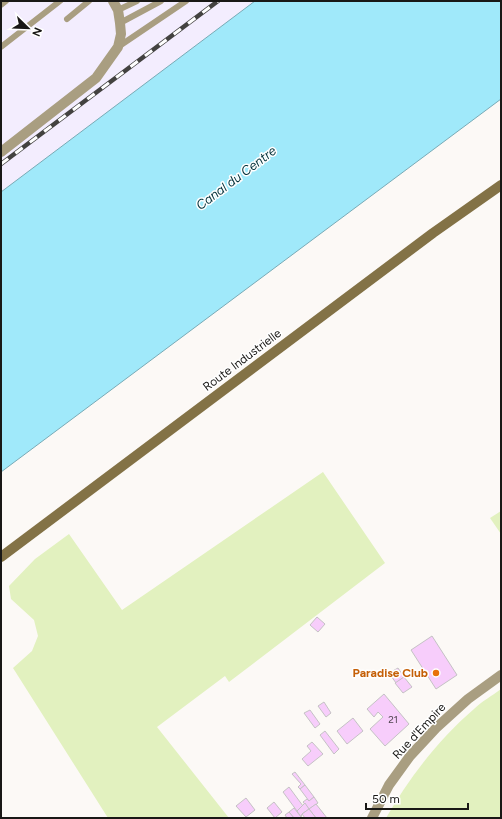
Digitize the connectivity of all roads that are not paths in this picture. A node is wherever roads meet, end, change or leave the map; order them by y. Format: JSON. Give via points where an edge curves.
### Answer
{"nodes":[{"id":1,"x":6,"y":1,"type":"edge"},
{"id":2,"x":60,"y":1,"type":"edge"},
{"id":3,"x":89,"y":1,"type":"edge"},
{"id":4,"x":137,"y":1,"type":"edge"},
{"id":5,"x":161,"y":1,"type":"edge"},
{"id":6,"x":186,"y":1,"type":"edge"},
{"id":7,"x":1,"y":5,"type":"edge"},
{"id":8,"x":115,"y":5,"type":"edge"},
{"id":9,"x":67,"y":19,"type":"dead end"},
{"id":10,"x":120,"y":23,"type":"junction"},
{"id":11,"x":1,"y":47,"type":"edge"},
{"id":12,"x":118,"y":47,"type":"junction"},
{"id":13,"x":1,"y":152,"type":"edge"},
{"id":14,"x":501,"y":186,"type":"edge"},
{"id":15,"x":1,"y":557,"type":"edge"},
{"id":16,"x":501,"y":675,"type":"edge"},
{"id":17,"x":372,"y":818,"type":"edge"}],
"edges":[{"from":1,"to":7,"type":"lane"},
{"from":2,"to":11,"type":"lane"},
{"from":3,"to":9,"type":"lane"},
{"from":4,"to":8,"type":"lane"},
{"from":5,"to":10,"type":"lane"},
{"from":6,"to":12,"type":"lane"},
{"from":8,"to":10,"type":"street"},
{"from":10,"to":12,"type":"street"},
{"from":12,"to":13,"type":"street","via":[[96,78]]},
{"from":14,"to":15,"type":"main road","name":"Route Industrielle","via":[[434,233]]},
{"from":16,"to":17,"type":"street","name":"Rue d'Empire","via":[[468,698],[410,756],[389,785]]}]}
